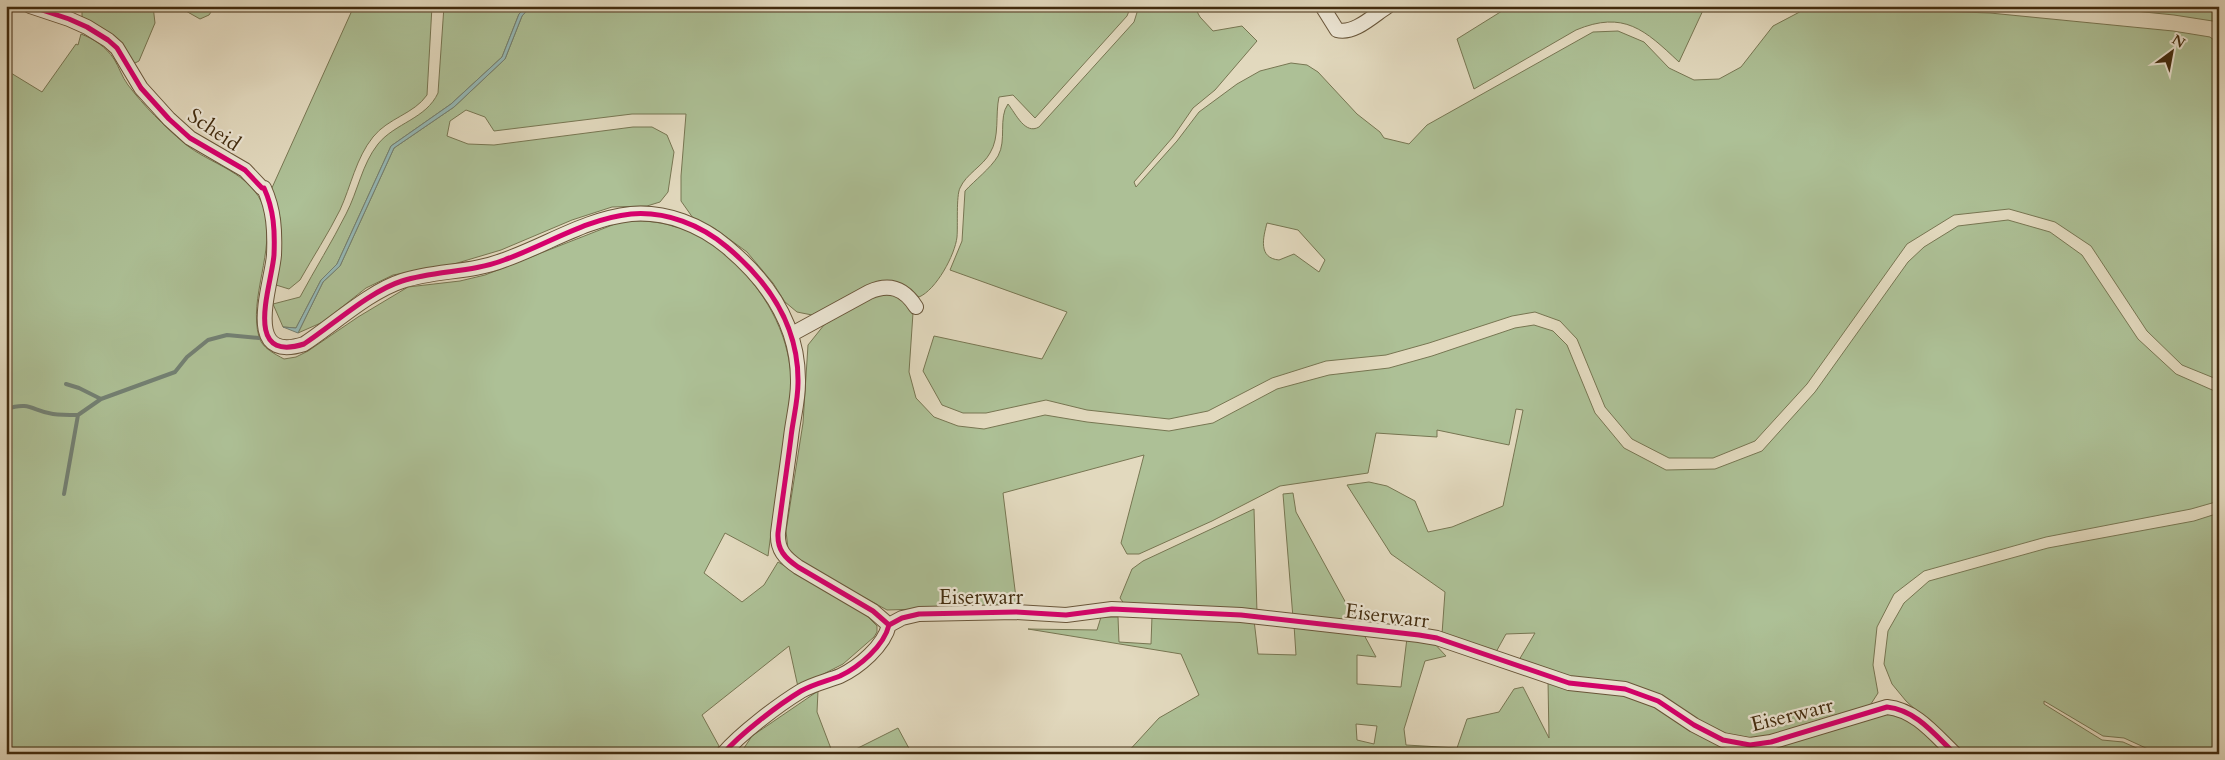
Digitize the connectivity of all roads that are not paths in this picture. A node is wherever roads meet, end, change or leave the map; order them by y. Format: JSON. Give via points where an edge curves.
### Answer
{"nodes":[{"id":1,"x":30,"y":6,"type":"edge"},
{"id":2,"x":1322,"y":6,"type":"edge"},
{"id":3,"x":1388,"y":6,"type":"edge"},
{"id":4,"x":916,"y":307,"type":"dead end"},
{"id":5,"x":792,"y":334,"type":"junction"},
{"id":6,"x":889,"y":625,"type":"junction"},
{"id":7,"x":723,"y":754,"type":"edge"},
{"id":8,"x":1955,"y":754,"type":"edge"}],
"edges":[{"from":1,"to":5,"type":"street","name":"Scheid","via":[[88,26],[108,40],[141,88],[169,119],[190,138],[244,170],[264,188],[274,225],[274,258],[264,322],[270,338],[284,347],[304,344],[385,288],[401,281],[487,266],[600,220],[644,214],[672,218],[706,232],[720,242],[758,277],[778,305]]},
{"from":2,"to":3,"type":"street","via":[[1337,30],[1342,32]]},
{"from":4,"to":5,"type":"street","via":[[898,289],[882,287]]},
{"from":5,"to":6,"type":"street","via":[[798,386],[778,546],[787,559],[873,611]]},
{"from":6,"to":7,"type":"street","via":[[882,642],[851,668],[801,691],[737,739]]},
{"from":6,"to":8,"type":"street","name":"Eiserwarr","via":[[919,614],[1016,612],[1066,615],[1112,609],[1240,615],[1419,635],[1437,638],[1569,683],[1625,689],[1658,700],[1723,740],[1750,745],[1771,742],[1887,707],[1901,708],[1913,715]]}]}
